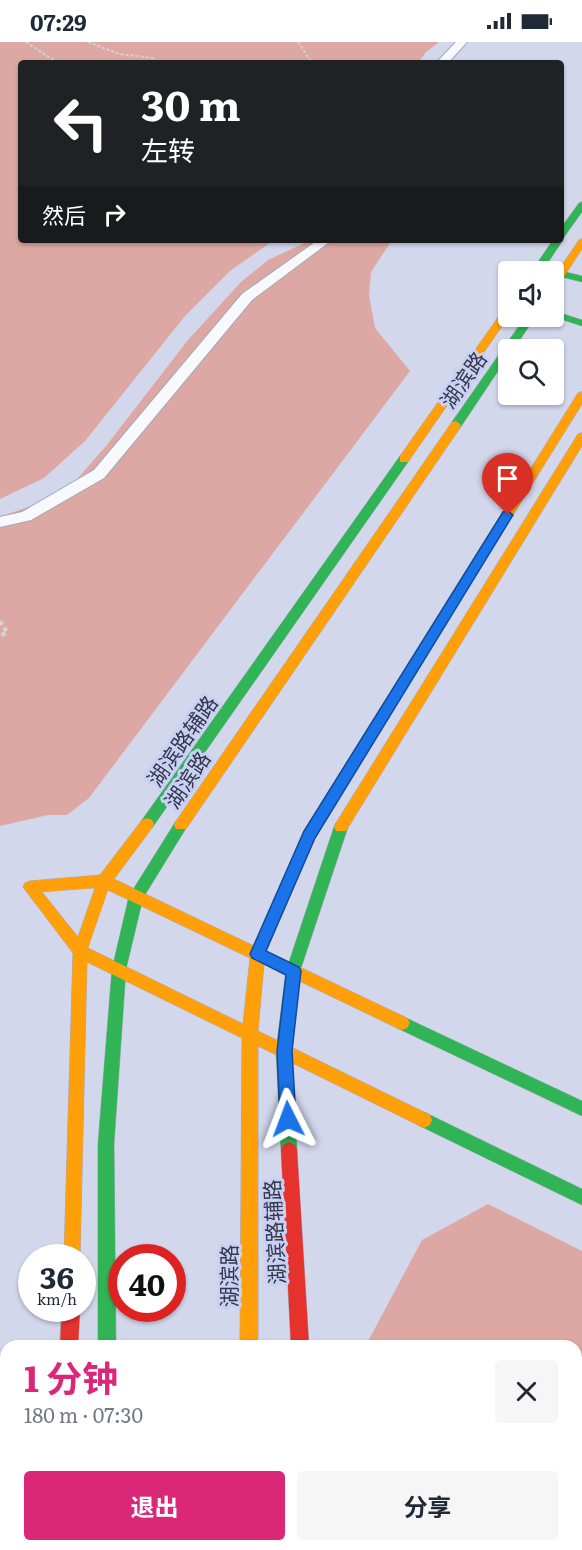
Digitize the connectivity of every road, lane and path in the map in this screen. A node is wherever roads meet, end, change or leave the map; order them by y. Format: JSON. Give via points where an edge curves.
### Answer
{"nodes":[{"id":1,"x":26,"y":42,"type":"edge"},
{"id":2,"x":88,"y":42,"type":"edge"},
{"id":3,"x":298,"y":42,"type":"edge"},
{"id":4,"x":462,"y":42,"type":"edge"},
{"id":5,"x":53,"y":60,"type":"edge"},
{"id":6,"x":155,"y":60,"type":"edge"},
{"id":7,"x":311,"y":60,"type":"edge"},
{"id":8,"x":445,"y":60,"type":"edge"},
{"id":9,"x":582,"y":205,"type":"edge"},
{"id":10,"x":564,"y":231,"type":"edge"},
{"id":11,"x":582,"y":242,"type":"edge"},
{"id":12,"x":322,"y":243,"type":"edge"},
{"id":13,"x":556,"y":243,"type":"edge"},
{"id":14,"x":549,"y":252,"type":"junction"},
{"id":15,"x":576,"y":260,"type":"edge"},
{"id":16,"x":543,"y":261,"type":"edge"},
{"id":17,"x":564,"y":271,"type":"edge"},
{"id":18,"x":564,"y":278,"type":"edge"},
{"id":19,"x":582,"y":279,"type":"edge"},
{"id":20,"x":564,"y":317,"type":"edge"},
{"id":21,"x":582,"y":323,"type":"edge"},
{"id":22,"x":498,"y":325,"type":"edge"},
{"id":23,"x":523,"y":327,"type":"edge"},
{"id":24,"x":582,"y":394,"type":"edge"},
{"id":25,"x":582,"y":437,"type":"edge"},
{"id":26,"x":0,"y":522,"type":"edge"},
{"id":27,"x":0,"y":621,"type":"edge"},
{"id":28,"x":0,"y":636,"type":"edge"},
{"id":29,"x":104,"y":881,"type":"junction"},
{"id":30,"x":136,"y":896,"type":"junction"},
{"id":31,"x":80,"y":951,"type":"junction"},
{"id":32,"x":258,"y":954,"type":"junction"},
{"id":33,"x":119,"y":969,"type":"junction"},
{"id":34,"x":293,"y":971,"type":"junction"},
{"id":35,"x":250,"y":1034,"type":"junction"},
{"id":36,"x":285,"y":1051,"type":"junction"},
{"id":37,"x":582,"y":1109,"type":"edge"},
{"id":38,"x":582,"y":1197,"type":"edge"},
{"id":39,"x":72,"y":1244,"type":"edge"},
{"id":40,"x":70,"y":1322,"type":"edge"},
{"id":41,"x":69,"y":1340,"type":"edge"},
{"id":42,"x":107,"y":1340,"type":"edge"},
{"id":43,"x":249,"y":1340,"type":"edge"},
{"id":44,"x":300,"y":1340,"type":"edge"}],
"edges":[{"from":1,"to":5,"type":"path"},
{"from":2,"to":6,"type":"path","via":[[125,57]]},
{"from":3,"to":7,"type":"path"},
{"from":4,"to":8,"type":"lane"},
{"from":9,"to":10,"type":"street"},
{"from":11,"to":15,"type":"street"},
{"from":12,"to":26,"type":"lane","via":[[247,297],[99,474],[26,516]]},
{"from":13,"to":14,"type":"street"},
{"from":14,"to":15,"type":"street"},
{"from":14,"to":16,"type":"street"},
{"from":15,"to":17,"type":"street"},
{"from":18,"to":19,"type":"street"},
{"from":20,"to":21,"type":"street"},
{"from":22,"to":29,"type":"street","name":"湖滨路辅路"},
{"from":23,"to":30,"type":"street","name":"湖滨路","via":[[198,798]]},
{"from":24,"to":32,"type":"street","name":"湖滨路","via":[[309,835]]},
{"from":25,"to":34,"type":"street","name":"湖滨路辅路","via":[[341,826]]},
{"from":27,"to":28,"type":"path","via":[[6,632]]},
{"from":29,"to":30,"type":"street"},
{"from":29,"to":31,"type":"street","name":"湖滨路辅路"},
{"from":29,"to":31,"type":"street","via":[[30,887]]},
{"from":30,"to":32,"type":"street"},
{"from":30,"to":33,"type":"street","name":"湖滨路"},
{"from":31,"to":33,"type":"street"},
{"from":31,"to":39,"type":"street","name":"湖滨路辅路"},
{"from":32,"to":34,"type":"street"},
{"from":32,"to":35,"type":"street","name":"湖滨路"},
{"from":33,"to":35,"type":"street"},
{"from":33,"to":42,"type":"street","name":"湖滨路","via":[[106,1144]]},
{"from":34,"to":36,"type":"street","name":"湖滨路辅路"},
{"from":34,"to":37,"type":"street"},
{"from":35,"to":36,"type":"street"},
{"from":35,"to":43,"type":"street","name":"湖滨路"},
{"from":36,"to":38,"type":"street"},
{"from":36,"to":44,"type":"street","name":"湖滨路辅路"},
{"from":40,"to":41,"type":"street"}]}
